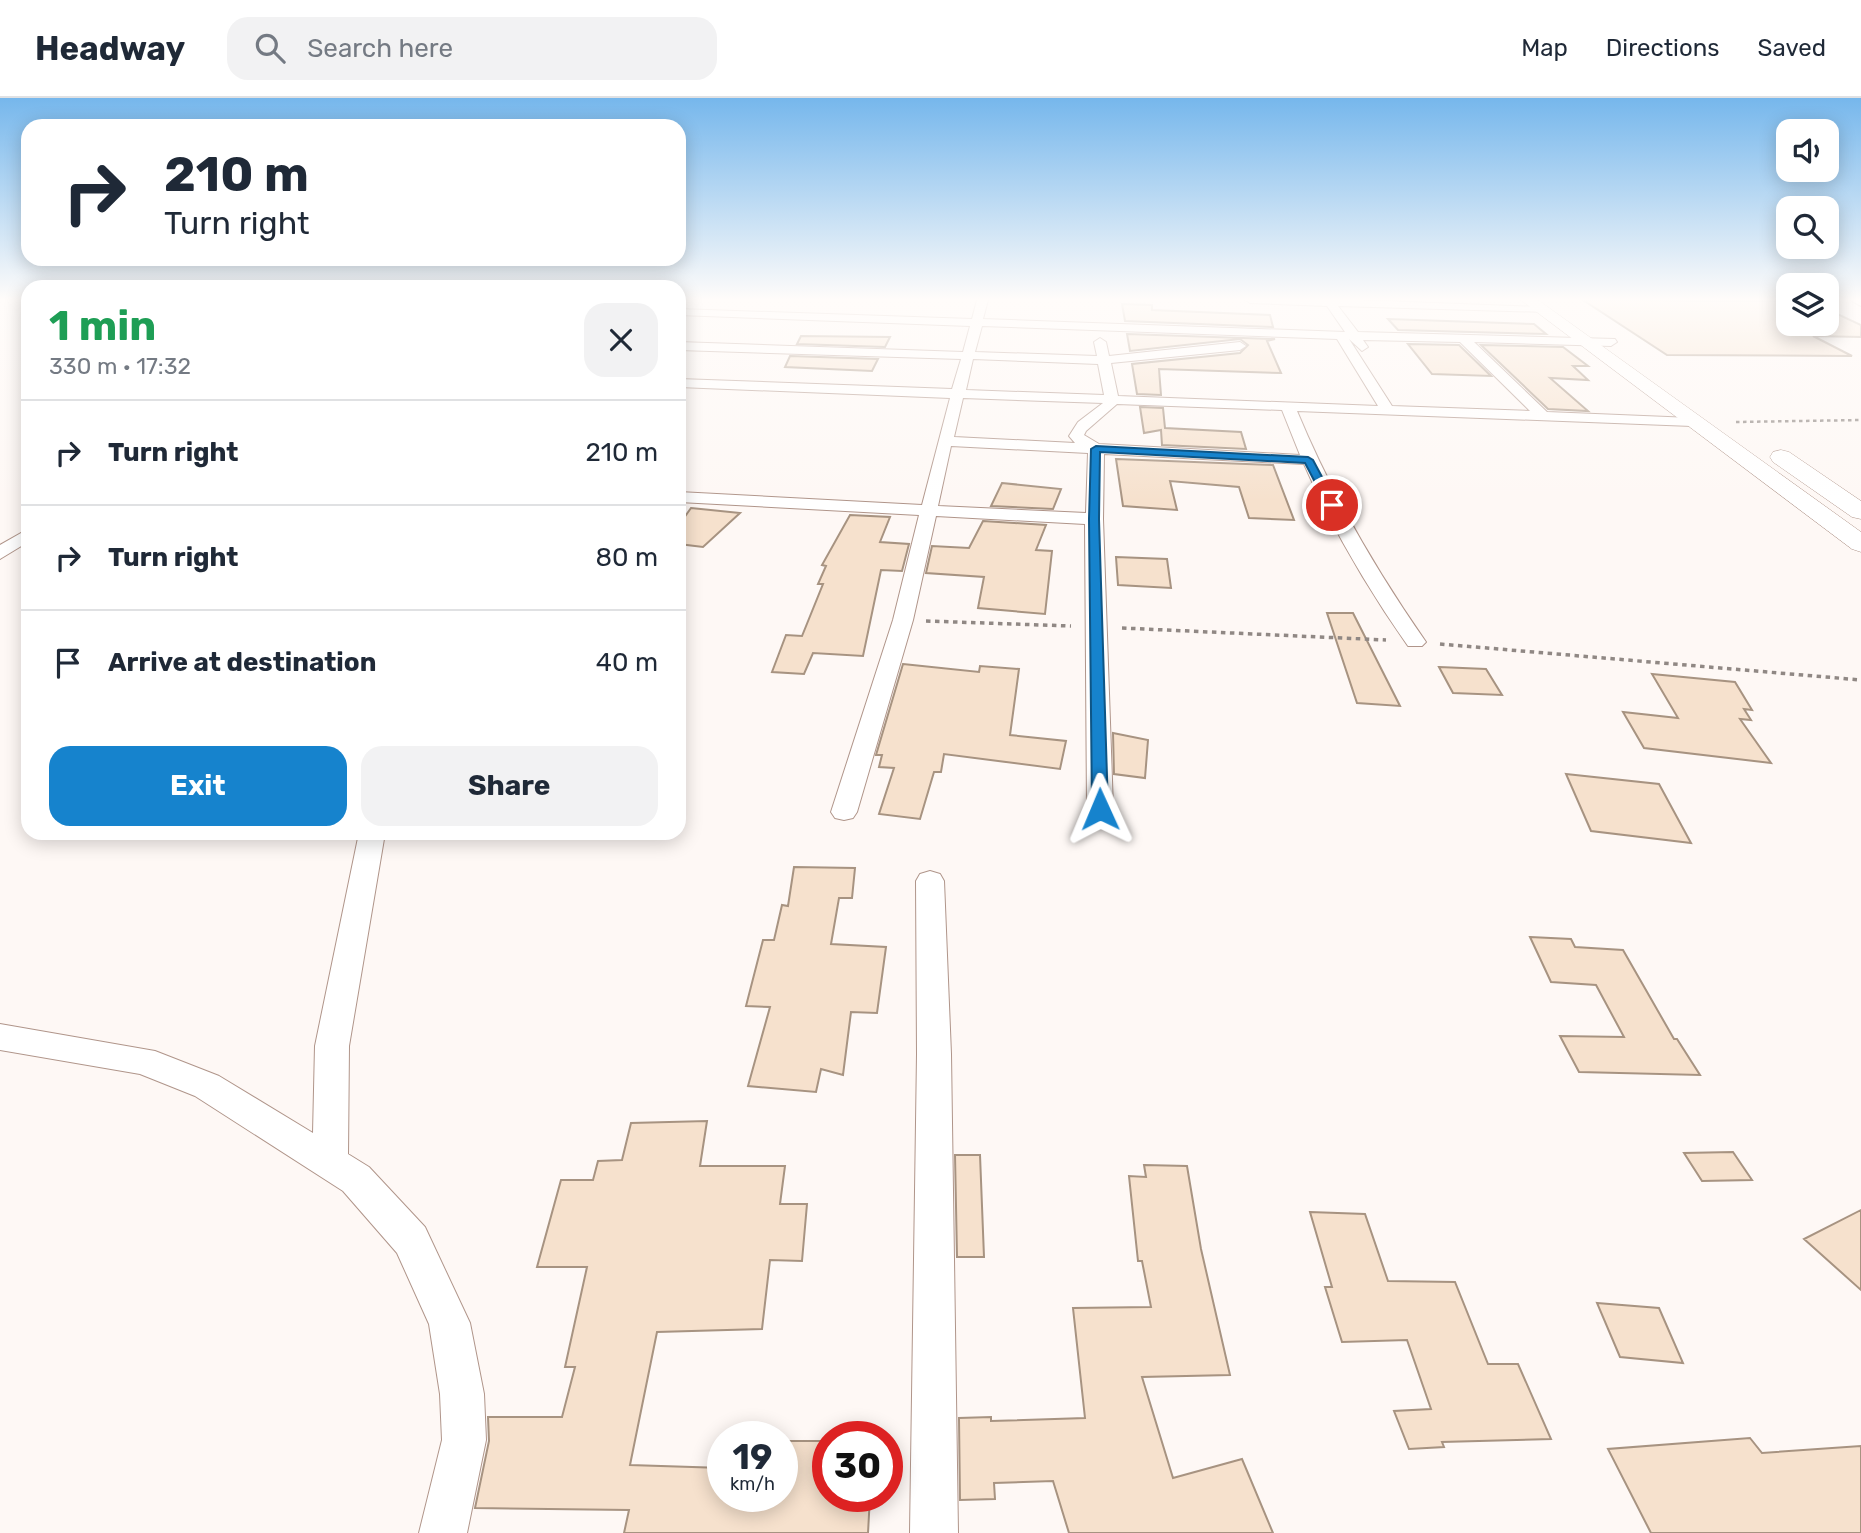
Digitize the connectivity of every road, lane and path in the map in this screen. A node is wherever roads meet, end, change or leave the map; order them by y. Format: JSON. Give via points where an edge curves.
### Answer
{"nodes":[{"id":1,"x":965,"y":367,"type":"edge"},
{"id":2,"x":1106,"y":367,"type":"edge"},
{"id":3,"x":1360,"y":367,"type":"edge"},
{"id":4,"x":1493,"y":367,"type":"edge"},
{"id":5,"x":1620,"y":367,"type":"edge"},
{"id":6,"x":1648,"y":367,"type":"edge"},
{"id":7,"x":686,"y":383,"type":"edge"},
{"id":8,"x":958,"y":394,"type":"junction"},
{"id":9,"x":1112,"y":400,"type":"junction"},
{"id":10,"x":1288,"y":407,"type":"junction"},
{"id":11,"x":1388,"y":411,"type":"junction"},
{"id":12,"x":1545,"y":418,"type":"junction"},
{"id":13,"x":1861,"y":420,"type":"edge"},
{"id":14,"x":1692,"y":422,"type":"junction"},
{"id":15,"x":1729,"y":422,"type":"joint"},
{"id":16,"x":945,"y":441,"type":"junction"},
{"id":17,"x":1762,"y":444,"type":"dead end"},
{"id":18,"x":1096,"y":449,"type":"junction"},
{"id":19,"x":1308,"y":460,"type":"junction"},
{"id":20,"x":686,"y":497,"type":"edge"},
{"id":21,"x":929,"y":510,"type":"junction"},
{"id":22,"x":1861,"y":512,"type":"edge"},
{"id":23,"x":1094,"y":519,"type":"junction"},
{"id":24,"x":21,"y":539,"type":"edge"},
{"id":25,"x":1861,"y":544,"type":"edge"},
{"id":26,"x":0,"y":553,"type":"edge"},
{"id":27,"x":903,"y":620,"type":"junction"},
{"id":28,"x":1098,"y":627,"type":"junction"},
{"id":29,"x":1415,"y":642,"type":"junction"},
{"id":30,"x":1861,"y":680,"type":"edge"},
{"id":31,"x":1100,"y":809,"type":"dead end"},
{"id":32,"x":844,"y":811,"type":"dead end"},
{"id":33,"x":371,"y":840,"type":"edge"},
{"id":34,"x":930,"y":881,"type":"dead end"},
{"id":35,"x":0,"y":1037,"type":"edge"},
{"id":36,"x":330,"y":1163,"type":"junction"},
{"id":37,"x":443,"y":1533,"type":"edge"},
{"id":38,"x":934,"y":1533,"type":"edge"}],
"edges":[{"from":1,"to":8,"type":"street"},
{"from":2,"to":9,"type":"street"},
{"from":3,"to":11,"type":"street"},
{"from":4,"to":12,"type":"street"},
{"from":5,"to":14,"type":"main road"},
{"from":6,"to":15,"type":"main road"},
{"from":7,"to":8,"type":"street"},
{"from":8,"to":9,"type":"street"},
{"from":8,"to":16,"type":"street"},
{"from":9,"to":10,"type":"street"},
{"from":9,"to":18,"type":"street","via":[[1110,406],[1082,423],[1076,436]]},
{"from":10,"to":11,"type":"street"},
{"from":10,"to":19,"type":"street"},
{"from":11,"to":12,"type":"street"},
{"from":12,"to":14,"type":"street"},
{"from":13,"to":15,"type":"path"},
{"from":14,"to":25,"type":"main road"},
{"from":16,"to":18,"type":"street"},
{"from":16,"to":21,"type":"street"},
{"from":17,"to":22,"type":"main road"},
{"from":18,"to":19,"type":"street"},
{"from":18,"to":23,"type":"street"},
{"from":19,"to":29,"type":"street","via":[[1367,573]]},
{"from":20,"to":21,"type":"street"},
{"from":21,"to":23,"type":"street"},
{"from":21,"to":27,"type":"street"},
{"from":23,"to":28,"type":"street"},
{"from":24,"to":26,"type":"street"},
{"from":27,"to":28,"type":"path"},
{"from":27,"to":32,"type":"street"},
{"from":28,"to":29,"type":"path"},
{"from":28,"to":31,"type":"street"},
{"from":29,"to":30,"type":"path"},
{"from":33,"to":36,"type":"street","via":[[332,1046]]},
{"from":34,"to":38,"type":"street"},
{"from":35,"to":36,"type":"street","via":[[143,1061],[207,1086]]},
{"from":36,"to":37,"type":"street","via":[[356,1179],[411,1240],[449,1323],[464,1440]]}]}
